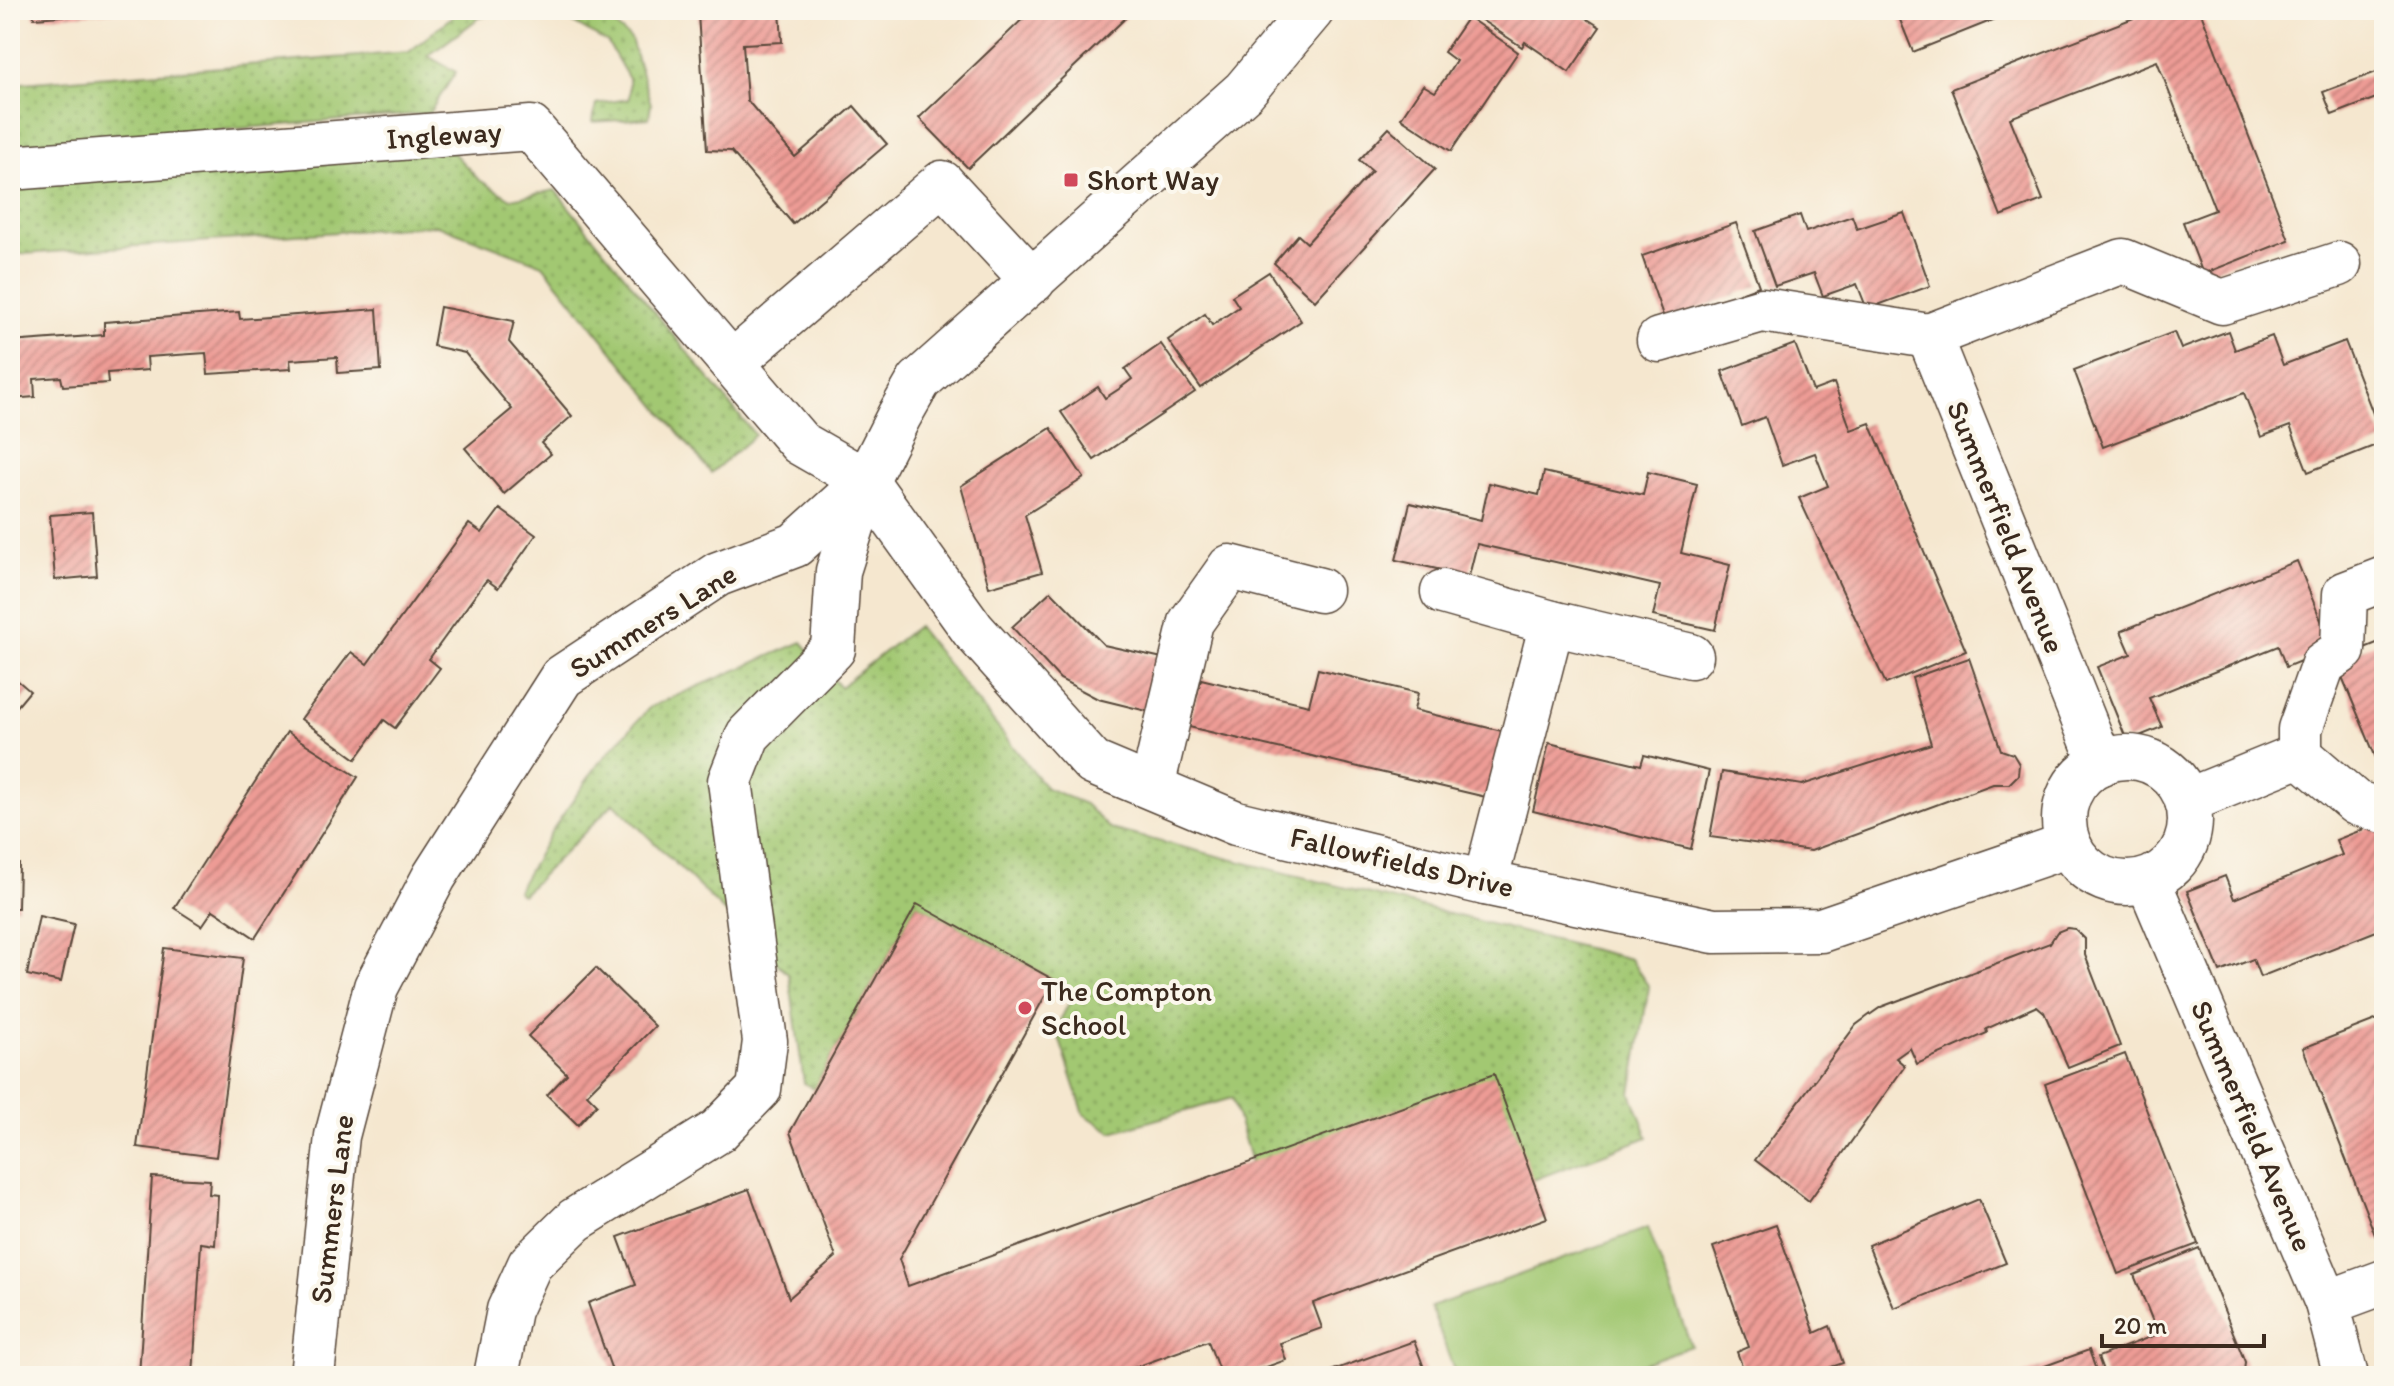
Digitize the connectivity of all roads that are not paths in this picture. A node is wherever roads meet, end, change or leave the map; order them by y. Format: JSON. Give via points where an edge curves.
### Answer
{"nodes":[{"id":1,"x":1312,"y":10,"type":"edge"},
{"id":2,"x":10,"y":168,"type":"edge"},
{"id":3,"x":2339,"y":264,"type":"dead end"},
{"id":4,"x":1033,"y":281,"type":"junction"},
{"id":5,"x":1929,"y":336,"type":"junction"},
{"id":6,"x":1659,"y":340,"type":"dead end"},
{"id":7,"x":732,"y":363,"type":"junction"},
{"id":8,"x":866,"y":481,"type":"junction"},
{"id":9,"x":2384,"y":579,"type":"edge"},
{"id":10,"x":1320,"y":590,"type":"dead end"},
{"id":11,"x":1443,"y":592,"type":"dead end"},
{"id":12,"x":1552,"y":623,"type":"junction"},
{"id":13,"x":1691,"y":656,"type":"dead end"},
{"id":14,"x":2300,"y":742,"type":"junction"},
{"id":15,"x":2101,"y":763,"type":"junction"},
{"id":16,"x":1152,"y":787,"type":"junction"},
{"id":17,"x":2187,"y":801,"type":"junction"},
{"id":18,"x":2384,"y":811,"type":"edge"},
{"id":19,"x":2069,"y":845,"type":"junction"},
{"id":20,"x":2148,"y":880,"type":"junction"},
{"id":21,"x":1485,"y":883,"type":"junction"},
{"id":22,"x":2384,"y":1282,"type":"edge"},
{"id":23,"x":2327,"y":1303,"type":"junction"},
{"id":24,"x":312,"y":1376,"type":"edge"},
{"id":25,"x":496,"y":1376,"type":"edge"},
{"id":26,"x":2346,"y":1376,"type":"edge"}],
"edges":[{"from":1,"to":4,"type":"street","name":"Summers Lane","via":[[1244,91]]},
{"from":2,"to":7,"type":"street","name":"Ingleway","via":[[531,128]]},
{"from":3,"to":5,"type":"street","via":[[2222,302],[2123,261]]},
{"from":4,"to":7,"type":"street","via":[[942,183]]},
{"from":4,"to":8,"type":"street","name":"Summers Lane","via":[[919,381]]},
{"from":5,"to":6,"type":"street","via":[[1762,310]]},
{"from":5,"to":15,"type":"street","name":"Summerfield Avenue"},
{"from":7,"to":8,"type":"street","name":"Ingleway","via":[[800,443]]},
{"from":8,"to":16,"type":"street","name":"Fallowfields Drive","via":[[973,630],[1093,763]]},
{"from":8,"to":24,"type":"street","name":"Summers Lane","via":[[795,545],[718,574],[562,677],[434,877],[376,987],[337,1136]]},
{"from":8,"to":25,"type":"street","via":[[838,571],[833,649],[748,735],[730,781],[765,1041],[759,1089],[718,1131],[575,1220],[530,1264],[509,1310]]},
{"from":9,"to":14,"type":"street","via":[[2345,594],[2343,650],[2323,664]]},
{"from":10,"to":16,"type":"street","via":[[1230,567],[1191,622]]},
{"from":11,"to":12,"type":"street"},
{"from":12,"to":13,"type":"street"},
{"from":12,"to":21,"type":"street"},
{"from":14,"to":17,"type":"street"},
{"from":14,"to":18,"type":"street","via":[[2356,803]]},
{"from":15,"to":17,"type":"street","via":[[2146,759],[2172,775]]},
{"from":15,"to":19,"type":"street","via":[[2087,771],[2068,797],[2064,822]]},
{"from":16,"to":21,"type":"street","name":"Fallowfields Drive","via":[[1236,823]]},
{"from":17,"to":20,"type":"street","via":[[2191,816],[2184,848],[2175,862]]},
{"from":19,"to":20,"type":"street","via":[[2079,862],[2111,881]]},
{"from":19,"to":21,"type":"street","name":"Fallowfields Drive","via":[[1821,930],[1714,931]]},
{"from":20,"to":23,"type":"street","name":"Summerfield Avenue"},
{"from":22,"to":23,"type":"street"},
{"from":23,"to":26,"type":"street","name":"Summerfield Avenue"}]}
